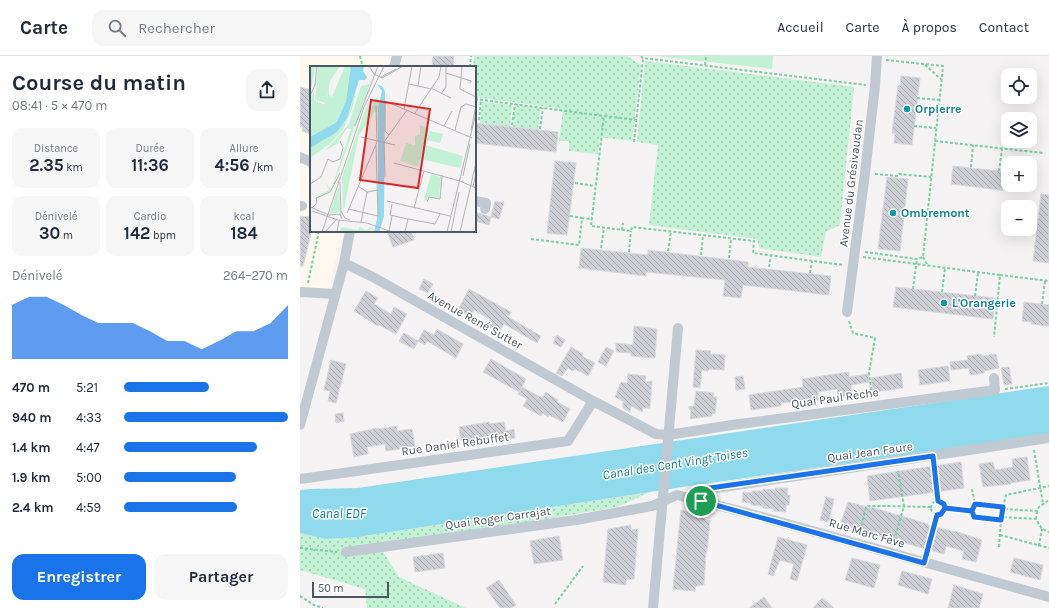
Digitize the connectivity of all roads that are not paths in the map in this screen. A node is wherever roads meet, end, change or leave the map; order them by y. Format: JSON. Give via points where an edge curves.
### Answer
{"nodes":[{"id":1,"x":397,"y":56,"type":"edge"},
{"id":2,"x":877,"y":58,"type":"edge"},
{"id":3,"x":394,"y":66,"type":"edge"},
{"id":4,"x":300,"y":157,"type":"edge"},
{"id":5,"x":310,"y":162,"type":"edge"},
{"id":6,"x":476,"y":200,"type":"edge"},
{"id":7,"x":485,"y":209,"type":"dead end"},
{"id":8,"x":350,"y":232,"type":"edge"},
{"id":9,"x":344,"y":263,"type":"junction"},
{"id":10,"x":303,"y":292,"type":"edge"},
{"id":11,"x":335,"y":294,"type":"junction"},
{"id":12,"x":847,"y":312,"type":"road end"},
{"id":13,"x":678,"y":328,"type":"dead end"},
{"id":14,"x":994,"y":378,"type":"dead end"},
{"id":15,"x":593,"y":401,"type":"junction"},
{"id":16,"x":300,"y":425,"type":"edge"},
{"id":17,"x":667,"y":438,"type":"junction"},
{"id":18,"x":1049,"y":438,"type":"edge"},
{"id":19,"x":300,"y":479,"type":"edge"},
{"id":20,"x":677,"y":495,"type":"joint"},
{"id":21,"x":663,"y":497,"type":"junction"},
{"id":22,"x":701,"y":501,"type":"junction"},
{"id":23,"x":346,"y":552,"type":"road end"},
{"id":24,"x":1049,"y":597,"type":"edge"},
{"id":25,"x":653,"y":608,"type":"edge"}],
"edges":[{"from":1,"to":3,"type":"street"},
{"from":2,"to":12,"type":"street","name":"Avenue du Grésivaudan","via":[[856,253]]},
{"from":4,"to":5,"type":"street"},
{"from":6,"to":7,"type":"street","via":[[486,203]]},
{"from":8,"to":9,"type":"street"},
{"from":9,"to":11,"type":"street"},
{"from":9,"to":15,"type":"street","name":"Avenue René Sutter"},
{"from":10,"to":11,"type":"street"},
{"from":11,"to":16,"type":"street"},
{"from":13,"to":17,"type":"street"},
{"from":14,"to":17,"type":"street","name":"Quai Paul Rèche","via":[[995,390],[732,425]]},
{"from":15,"to":17,"type":"street","name":"Avenue René Sutter"},
{"from":15,"to":19,"type":"street","name":"Rue Daniel Rebuffet","via":[[568,441]]},
{"from":17,"to":21,"type":"street"},
{"from":18,"to":22,"type":"street","name":"Quai Jean Faure","via":[[710,488],[704,493]]},
{"from":20,"to":21,"type":"street","name":"Quai Roger Carrajat"},
{"from":20,"to":22,"type":"street","name":"Rue Marc Fève"},
{"from":21,"to":23,"type":"street","name":"Quai Roger Carrajat","via":[[652,506],[576,520]]},
{"from":21,"to":25,"type":"street"},
{"from":22,"to":24,"type":"street","name":"Rue Marc Fève"}]}
